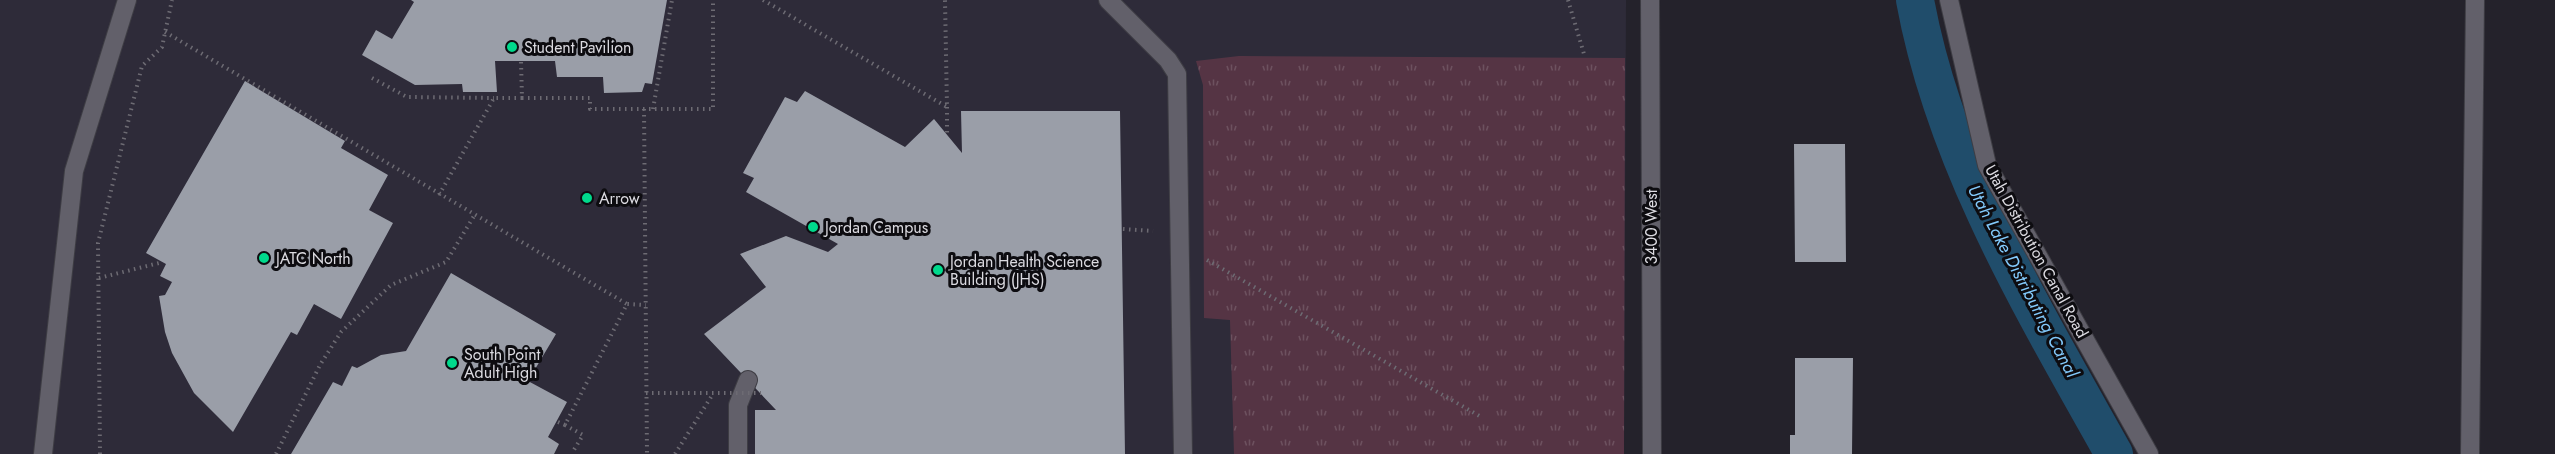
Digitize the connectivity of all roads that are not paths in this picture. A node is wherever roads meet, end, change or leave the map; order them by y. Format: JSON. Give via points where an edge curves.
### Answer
{"nodes":[{"id":1,"x":127,"y":0,"type":"edge"},
{"id":2,"x":1108,"y":0,"type":"edge"},
{"id":3,"x":1650,"y":0,"type":"edge"},
{"id":4,"x":1949,"y":0,"type":"edge"},
{"id":5,"x":2475,"y":0,"type":"edge"},
{"id":6,"x":754,"y":386,"type":"road end"},
{"id":7,"x":43,"y":454,"type":"edge"},
{"id":8,"x":738,"y":454,"type":"edge"},
{"id":9,"x":1183,"y":454,"type":"edge"},
{"id":10,"x":1652,"y":454,"type":"edge"},
{"id":11,"x":2149,"y":454,"type":"edge"},
{"id":12,"x":2470,"y":454,"type":"edge"}],
"edges":[{"from":1,"to":7,"type":"street","via":[[74,171]]},
{"from":2,"to":9,"type":"street","via":[[1177,74]]},
{"from":3,"to":10,"type":"street","name":"3400 West"},
{"from":4,"to":11,"type":"street","name":"Utah Distribution Canal Road","via":[[1988,165]]},
{"from":5,"to":12,"type":"street"},
{"from":6,"to":8,"type":"street","via":[[738,405]]}]}
